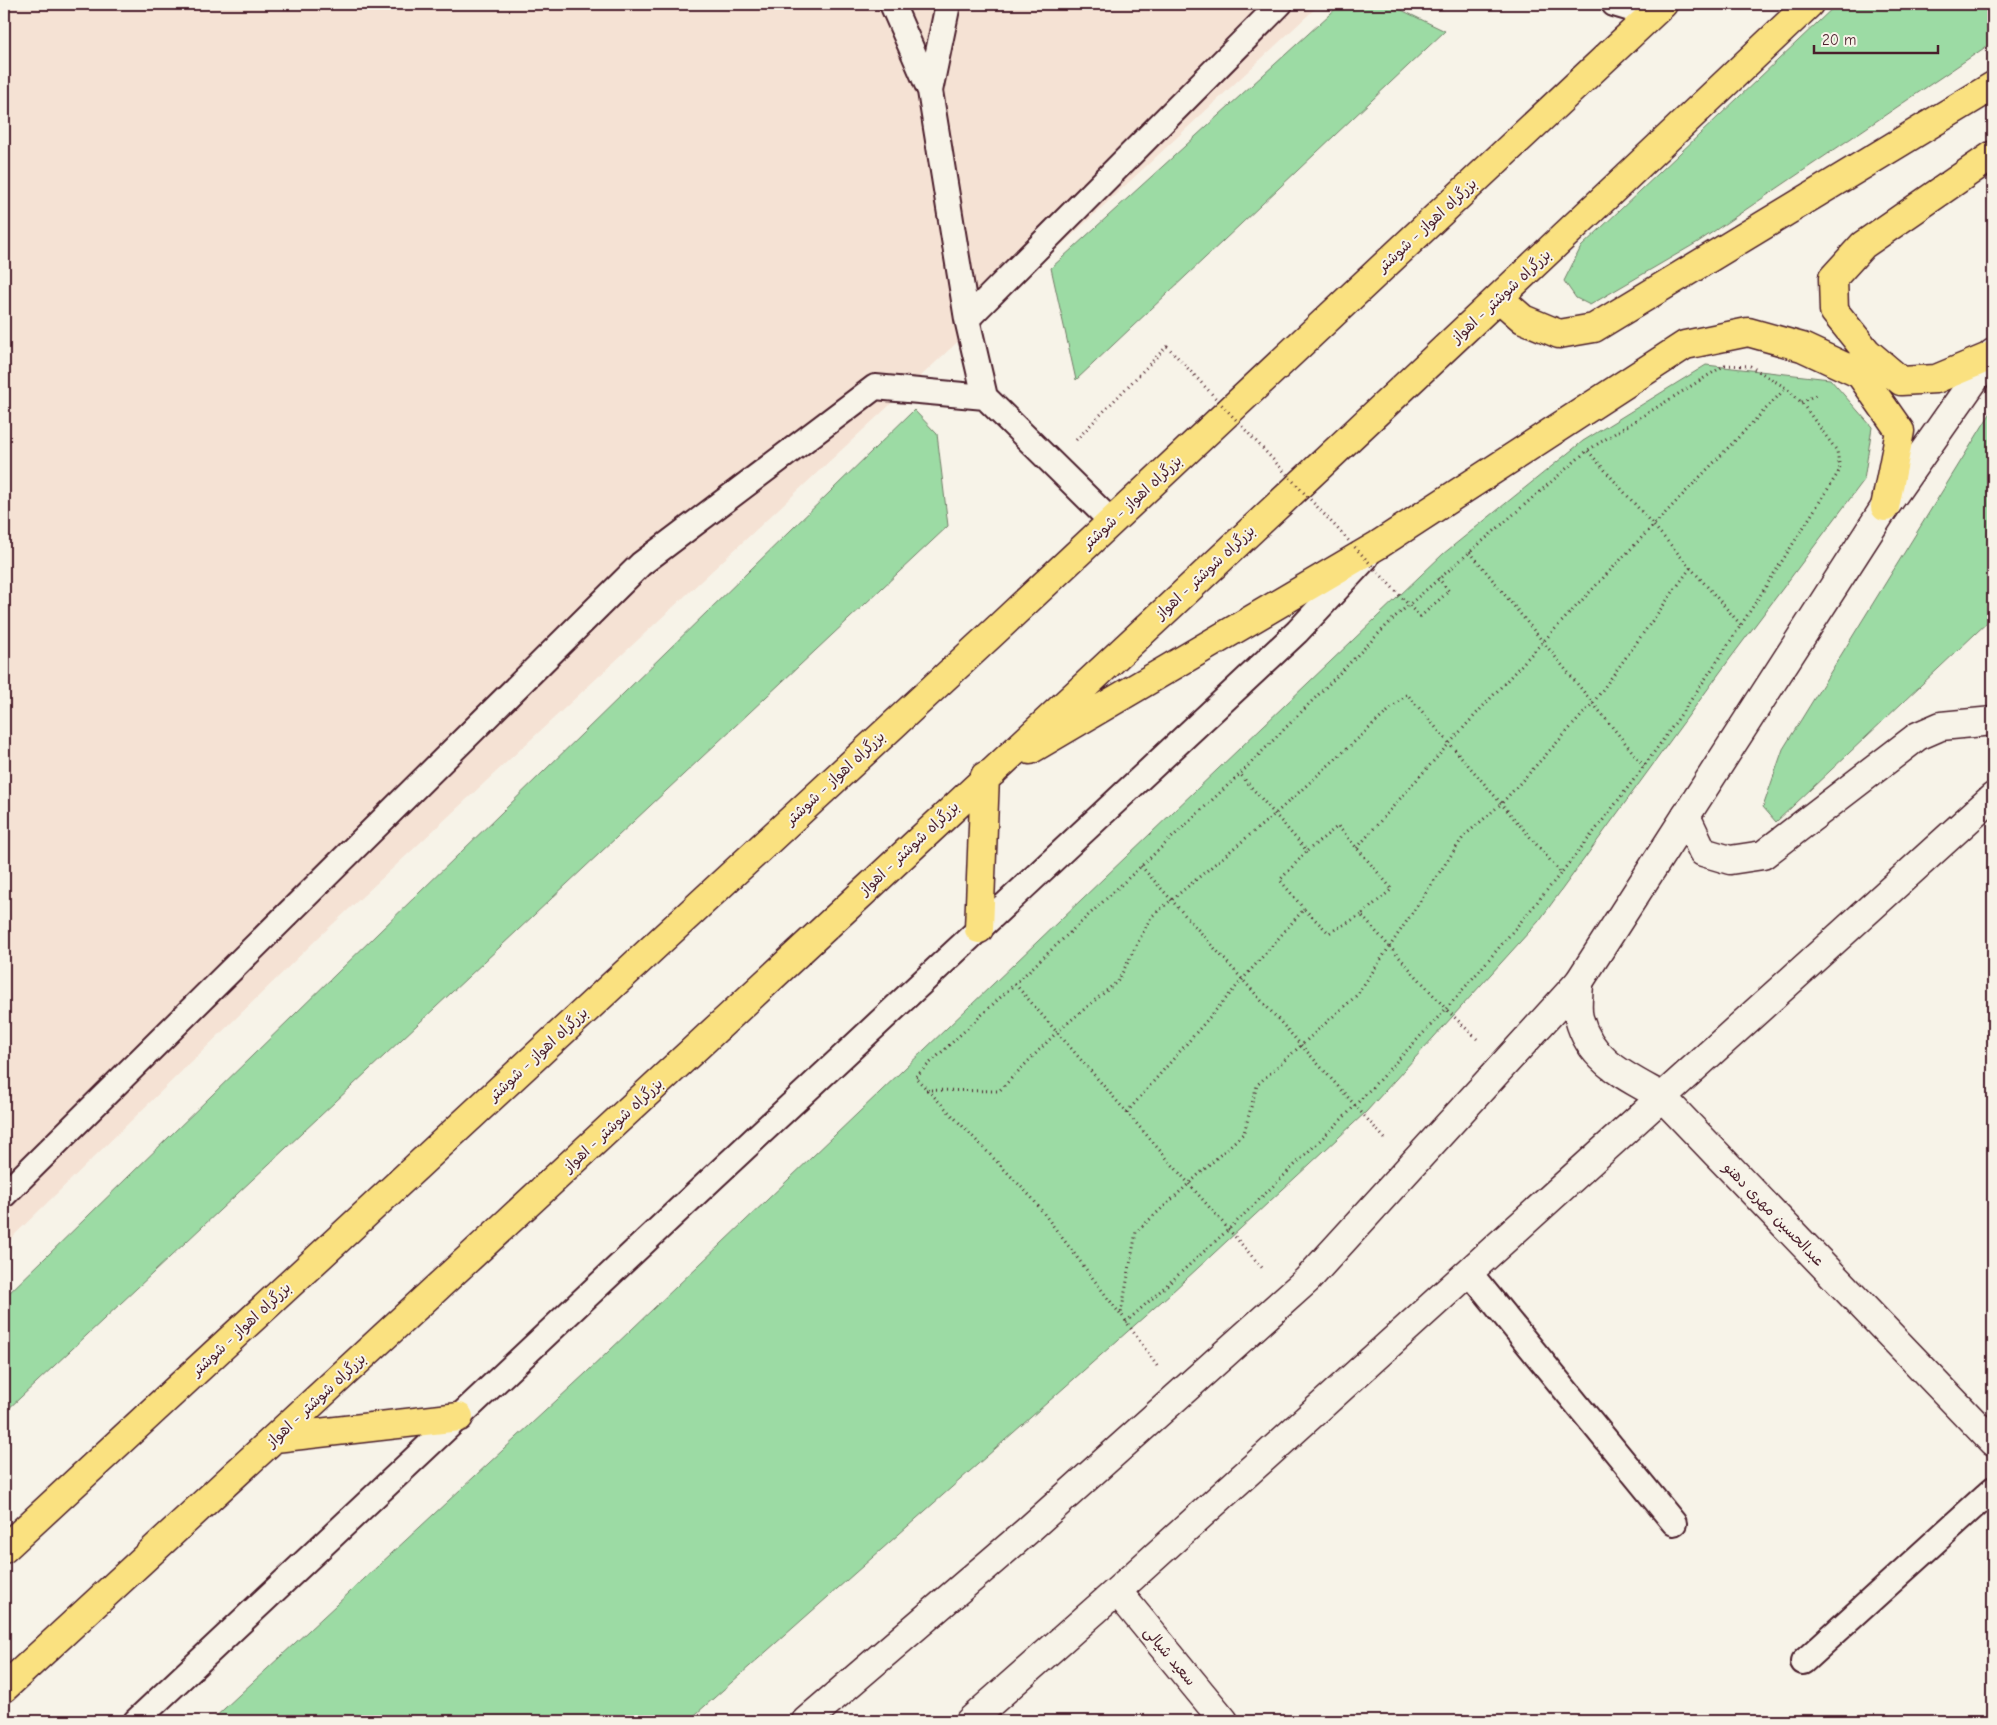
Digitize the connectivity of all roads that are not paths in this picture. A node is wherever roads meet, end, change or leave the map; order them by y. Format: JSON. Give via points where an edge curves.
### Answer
{"nodes":[{"id":1,"x":892,"y":4,"type":"edge"},
{"id":2,"x":948,"y":4,"type":"edge"},
{"id":3,"x":1280,"y":4,"type":"edge"},
{"id":4,"x":1614,"y":4,"type":"edge"},
{"id":5,"x":1809,"y":4,"type":"edge"},
{"id":6,"x":1655,"y":7,"type":"edge"},
{"id":7,"x":1993,"y":86,"type":"edge"},
{"id":8,"x":930,"y":91,"type":"junction"},
{"id":9,"x":1993,"y":156,"type":"edge"},
{"id":10,"x":1499,"y":298,"type":"junction"},
{"id":11,"x":967,"y":319,"type":"junction"},
{"id":12,"x":1992,"y":355,"type":"edge"},
{"id":13,"x":985,"y":397,"type":"junction"},
{"id":14,"x":1885,"y":507,"type":"junction"},
{"id":15,"x":1111,"y":522,"type":"junction"},
{"id":16,"x":1378,"y":545,"type":"junction"},
{"id":17,"x":1993,"y":721,"type":"edge"},
{"id":18,"x":985,"y":776,"type":"junction"},
{"id":19,"x":1993,"y":797,"type":"edge"},
{"id":20,"x":1686,"y":816,"type":"junction"},
{"id":21,"x":979,"y":929,"type":"junction"},
{"id":22,"x":1579,"y":982,"type":"junction"},
{"id":23,"x":1661,"y":1096,"type":"junction"},
{"id":24,"x":4,"y":1195,"type":"edge"},
{"id":25,"x":1469,"y":1272,"type":"junction"},
{"id":26,"x":459,"y":1416,"type":"junction"},
{"id":27,"x":275,"y":1438,"type":"junction"},
{"id":28,"x":1993,"y":1442,"type":"edge"},
{"id":29,"x":1993,"y":1489,"type":"edge"},
{"id":30,"x":1674,"y":1523,"type":"dead end"},
{"id":31,"x":4,"y":1549,"type":"edge"},
{"id":32,"x":1117,"y":1592,"type":"junction"},
{"id":33,"x":1803,"y":1662,"type":"dead end"},
{"id":34,"x":4,"y":1688,"type":"edge"},
{"id":35,"x":136,"y":1721,"type":"edge"},
{"id":36,"x":806,"y":1721,"type":"edge"},
{"id":37,"x":970,"y":1721,"type":"edge"},
{"id":38,"x":1224,"y":1721,"type":"edge"}],
"edges":[{"from":1,"to":8,"type":"lane"},
{"from":2,"to":8,"type":"lane"},
{"from":3,"to":11,"type":"lane"},
{"from":4,"to":6,"type":"lane"},
{"from":5,"to":10,"type":"highway","name":"بزرگراه شوشتر - اهواز"},
{"from":6,"to":15,"type":"highway","name":"بزرگراه اهواز - شوشتر"},
{"from":7,"to":10,"type":"highway","via":[[1594,328],[1559,334],[1523,320]]},
{"from":8,"to":11,"type":"lane"},
{"from":9,"to":12,"type":"highway","via":[[1863,245],[1833,278],[1834,311],[1867,352],[1901,381],[1936,379]]},
{"from":10,"to":18,"type":"highway","name":"بزرگراه شوشتر - اهواز"},
{"from":11,"to":13,"type":"lane"},
{"from":12,"to":14,"type":"street"},
{"from":13,"to":15,"type":"lane"},
{"from":13,"to":24,"type":"lane","via":[[875,387],[641,564]]},
{"from":14,"to":16,"type":"highway","via":[[1900,431],[1860,374],[1802,347],[1748,332],[1685,346]]},
{"from":14,"to":20,"type":"street"},
{"from":15,"to":31,"type":"highway","name":"بزرگراه اهواز - شوشتر"},
{"from":16,"to":18,"type":"highway"},
{"from":16,"to":21,"type":"lane","via":[[1297,632]]},
{"from":17,"to":20,"type":"street","via":[[1941,726],[1918,736],[1762,855],[1730,860],[1703,852]]},
{"from":18,"to":21,"type":"highway"},
{"from":18,"to":27,"type":"highway","name":"بزرگراه شوشتر - اهواز","via":[[766,984]]},
{"from":19,"to":23,"type":"street"},
{"from":20,"to":22,"type":"street"},
{"from":21,"to":26,"type":"lane"},
{"from":22,"to":23,"type":"street","name":"عبدالحسین مهری دهنو","via":[[1578,1017],[1593,1050],[1622,1074]]},
{"from":22,"to":36,"type":"street","via":[[1307,1280],[1026,1532]]},
{"from":23,"to":25,"type":"street"},
{"from":23,"to":28,"type":"street","name":"عبدالحسین مهری دهنو"},
{"from":25,"to":30,"type":"lane"},
{"from":25,"to":32,"type":"street"},
{"from":26,"to":27,"type":"highway"},
{"from":26,"to":35,"type":"lane"},
{"from":27,"to":34,"type":"highway","name":"بزرگراه شوشتر - اهواز"},
{"from":29,"to":33,"type":"lane"},
{"from":32,"to":37,"type":"street"},
{"from":32,"to":38,"type":"street","name":"سعید شیالی"}]}
